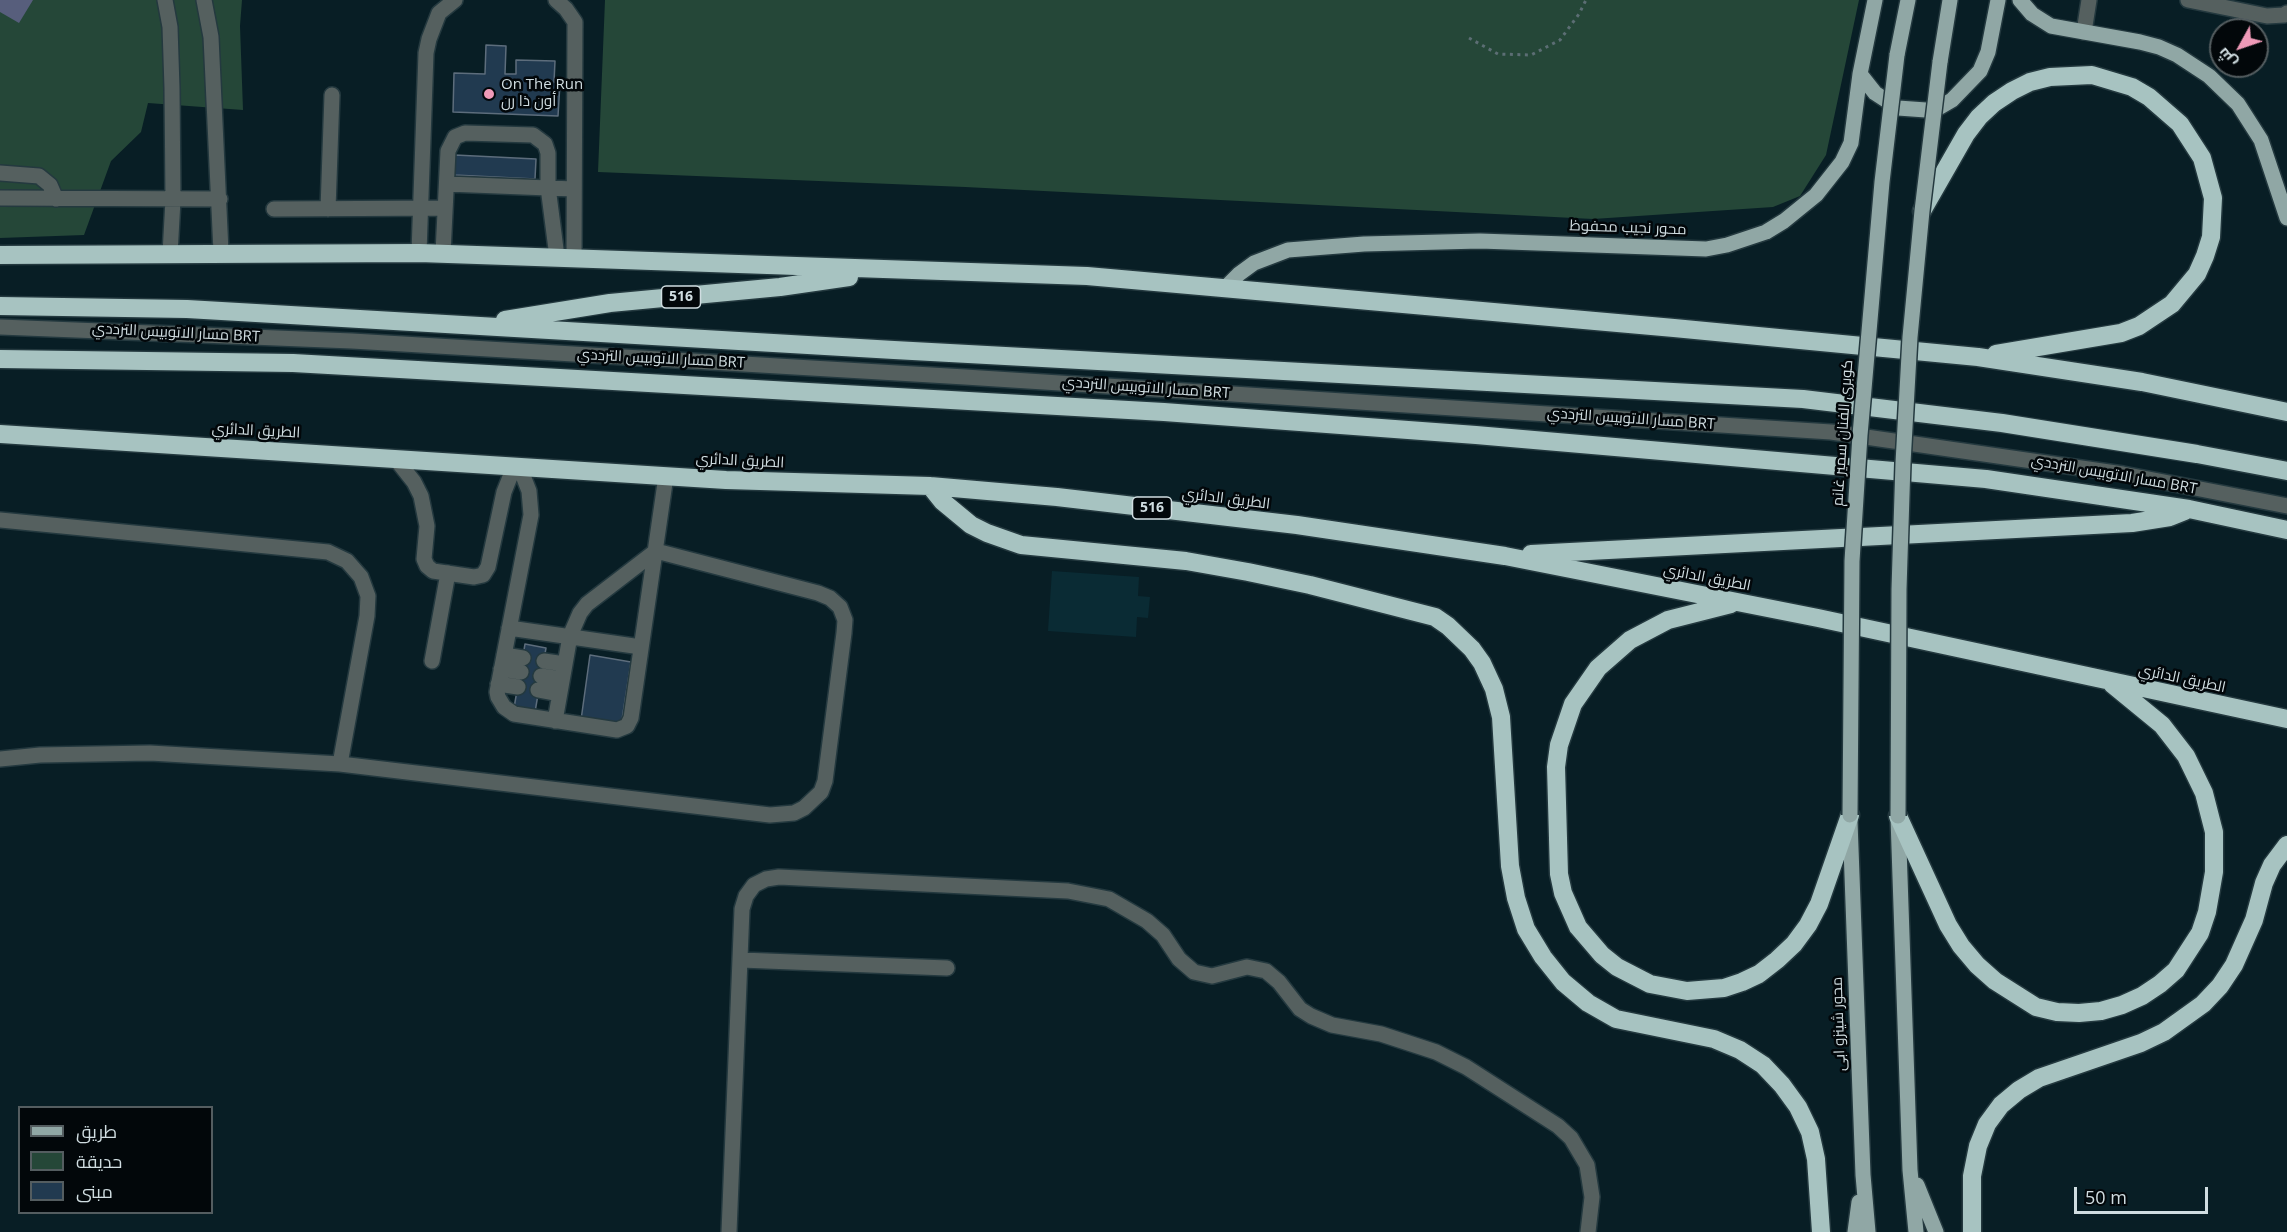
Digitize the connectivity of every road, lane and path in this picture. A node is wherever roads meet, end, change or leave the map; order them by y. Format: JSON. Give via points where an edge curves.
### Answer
{"nodes":[{"id":1,"x":165,"y":0,"type":"edge"},
{"id":2,"x":204,"y":0,"type":"edge"},
{"id":3,"x":455,"y":0,"type":"edge"},
{"id":4,"x":556,"y":0,"type":"edge"},
{"id":5,"x":1586,"y":0,"type":"edge"},
{"id":6,"x":1875,"y":0,"type":"edge"},
{"id":7,"x":1908,"y":0,"type":"edge"},
{"id":8,"x":1950,"y":0,"type":"edge"},
{"id":9,"x":1998,"y":0,"type":"edge"},
{"id":10,"x":2020,"y":0,"type":"edge"},
{"id":11,"x":2089,"y":0,"type":"edge"},
{"id":12,"x":2188,"y":0,"type":"edge"},
{"id":13,"x":2287,"y":13,"type":"edge"},
{"id":14,"x":2084,"y":32,"type":"junction"},
{"id":15,"x":1469,"y":38,"type":"dead end"},
{"id":16,"x":1860,"y":74,"type":"junction"},
{"id":17,"x":332,"y":95,"type":"dead end"},
{"id":18,"x":0,"y":173,"type":"edge"},
{"id":19,"x":447,"y":184,"type":"junction"},
{"id":20,"x":548,"y":187,"type":"junction"},
{"id":21,"x":574,"y":189,"type":"junction"},
{"id":22,"x":0,"y":198,"type":"edge"},
{"id":23,"x":56,"y":199,"type":"junction"},
{"id":24,"x":220,"y":199,"type":"junction"},
{"id":25,"x":173,"y":200,"type":"junction"},
{"id":26,"x":420,"y":208,"type":"junction"},
{"id":27,"x":446,"y":208,"type":"junction"},
{"id":28,"x":274,"y":209,"type":"dead end"},
{"id":29,"x":328,"y":209,"type":"junction"},
{"id":30,"x":1922,"y":211,"type":"junction"},
{"id":31,"x":2287,"y":218,"type":"edge"},
{"id":32,"x":221,"y":252,"type":"junction"},
{"id":33,"x":418,"y":253,"type":"junction"},
{"id":34,"x":443,"y":253,"type":"junction"},
{"id":35,"x":170,"y":254,"type":"junction"},
{"id":36,"x":0,"y":255,"type":"edge"},
{"id":37,"x":565,"y":257,"type":"junction"},
{"id":38,"x":892,"y":270,"type":"junction"},
{"id":39,"x":1226,"y":287,"type":"junction"},
{"id":40,"x":0,"y":306,"type":"edge"},
{"id":41,"x":470,"y":326,"type":"junction"},
{"id":42,"x":0,"y":327,"type":"edge"},
{"id":43,"x":1978,"y":357,"type":"junction"},
{"id":44,"x":0,"y":359,"type":"edge"},
{"id":45,"x":2287,"y":412,"type":"edge"},
{"id":46,"x":0,"y":434,"type":"edge"},
{"id":47,"x":395,"y":459,"type":"junction"},
{"id":48,"x":517,"y":467,"type":"junction"},
{"id":49,"x":2287,"y":471,"type":"edge"},
{"id":50,"x":666,"y":476,"type":"junction"},
{"id":51,"x":930,"y":486,"type":"junction"},
{"id":52,"x":2287,"y":506,"type":"edge"},
{"id":53,"x":2189,"y":509,"type":"junction"},
{"id":54,"x":0,"y":520,"type":"edge"},
{"id":55,"x":2287,"y":530,"type":"edge"},
{"id":56,"x":656,"y":551,"type":"junction"},
{"id":57,"x":1505,"y":556,"type":"junction"},
{"id":58,"x":448,"y":573,"type":"junction"},
{"id":59,"x":1737,"y":602,"type":"junction"},
{"id":60,"x":509,"y":628,"type":"junction"},
{"id":61,"x":570,"y":636,"type":"junction"},
{"id":62,"x":642,"y":647,"type":"junction"},
{"id":63,"x":432,"y":661,"type":"dead end"},
{"id":64,"x":565,"y":664,"type":"junction"},
{"id":65,"x":501,"y":669,"type":"junction"},
{"id":66,"x":2110,"y":682,"type":"junction"},
{"id":67,"x":561,"y":686,"type":"junction"},
{"id":68,"x":2287,"y":719,"type":"edge"},
{"id":69,"x":555,"y":721,"type":"junction"},
{"id":70,"x":0,"y":759,"type":"edge"},
{"id":71,"x":340,"y":764,"type":"junction"},
{"id":72,"x":1850,"y":815,"type":"junction"},
{"id":73,"x":1898,"y":816,"type":"junction"},
{"id":74,"x":2287,"y":845,"type":"edge"},
{"id":75,"x":741,"y":960,"type":"junction"},
{"id":76,"x":947,"y":968,"type":"dead end"},
{"id":77,"x":1910,"y":1170,"type":"junction"},
{"id":78,"x":1863,"y":1175,"type":"junction"},
{"id":79,"x":729,"y":1232,"type":"edge"},
{"id":80,"x":1588,"y":1232,"type":"edge"},
{"id":81,"x":1821,"y":1232,"type":"edge"},
{"id":82,"x":1855,"y":1232,"type":"edge"},
{"id":83,"x":1868,"y":1232,"type":"edge"},
{"id":84,"x":1916,"y":1232,"type":"edge"},
{"id":85,"x":1936,"y":1232,"type":"edge"},
{"id":86,"x":1972,"y":1232,"type":"edge"}],
"edges":[{"from":1,"to":25,"type":"street","via":[[170,27]]},
{"from":2,"to":24,"type":"street","via":[[211,37]]},
{"from":3,"to":26,"type":"street","via":[[439,13],[426,53]]},
{"from":4,"to":21,"type":"street","via":[[575,22]]},
{"from":5,"to":15,"type":"path","via":[[1560,40],[1531,55],[1498,54]]},
{"from":6,"to":16,"type":"main road","name":"محور نجيب محفوظ"},
{"from":7,"to":72,"type":"main road","name":"كوبرى الفنان سمير غانم","bridge":true,"via":[[1897,55],[1882,182],[1860,435],[1852,561]]},
{"from":8,"to":30,"type":"main road","bridge":true},
{"from":9,"to":16,"type":"main road","via":[[1985,62],[1974,79],[1946,103],[1926,110],[1898,108],[1875,93]]},
{"from":10,"to":14,"type":"main road","via":[[2032,14],[2051,26]]},
{"from":11,"to":14,"type":"street"},
{"from":12,"to":13,"type":"street","via":[[2267,16]]},
{"from":14,"to":31,"type":"main road","via":[[2159,47],[2193,64],[2224,88],[2261,140]]},
{"from":16,"to":39,"type":"main road","name":"محور نجيب محفوظ","via":[[1851,143],[1836,171],[1801,209],[1747,240],[1707,249],[1480,241],[1306,248],[1288,250],[1254,263]]},
{"from":17,"to":29,"type":"street"},
{"from":18,"to":23,"type":"street","via":[[39,176],[50,185]]},
{"from":19,"to":20,"type":"street"},
{"from":19,"to":20,"type":"street","via":[[449,146],[460,135],[533,135],[547,148]]},
{"from":19,"to":27,"type":"street"},
{"from":20,"to":21,"type":"street"},
{"from":20,"to":37,"type":"street"},
{"from":21,"to":37,"type":"street"},
{"from":22,"to":23,"type":"street"},
{"from":23,"to":25,"type":"street"},
{"from":24,"to":25,"type":"street"},
{"from":24,"to":32,"type":"street"},
{"from":25,"to":35,"type":"street"},
{"from":26,"to":27,"type":"street"},
{"from":26,"to":29,"type":"street"},
{"from":26,"to":33,"type":"street"},
{"from":27,"to":34,"type":"street"},
{"from":28,"to":29,"type":"street"},
{"from":30,"to":43,"type":"highway","via":[[1979,117],[2012,91],[2050,77],[2081,75],[2112,80],[2150,97],[2180,124],[2202,158],[2213,198],[2211,237],[2197,274],[2172,304],[2139,326],[2102,338]]},
{"from":30,"to":73,"type":"main road","bridge":true,"via":[[1903,463]]},
{"from":32,"to":33,"type":"highway","number":"516"},
{"from":32,"to":35,"type":"highway","number":"516"},
{"from":33,"to":34,"type":"highway","number":"516"},
{"from":34,"to":37,"type":"highway","number":"516"},
{"from":35,"to":36,"type":"highway","number":"516"},
{"from":37,"to":38,"type":"highway","number":"516"},
{"from":38,"to":39,"type":"highway","number":"516","via":[[1087,276]]},
{"from":38,"to":41,"type":"highway","number":"516","via":[[780,287],[610,303]]},
{"from":39,"to":43,"type":"highway","number":"516"},
{"from":40,"to":41,"type":"highway","number":"516","via":[[188,309]]},
{"from":41,"to":49,"type":"highway","number":"516","via":[[1803,399],[2002,423]]},
{"from":42,"to":52,"type":"street","name":"مسار الاتوبيس الترددي BRT","via":[[375,342],[1831,432],[2123,474]]},
{"from":43,"to":45,"type":"highway","number":"516","via":[[2142,382]]},
{"from":44,"to":53,"type":"highway","via":[[292,363],[1164,412],[1986,479]]},
{"from":46,"to":47,"type":"highway","name":"الطريق الدائري","number":"516"},
{"from":47,"to":48,"type":"highway","name":"الطريق الدائري","number":"516"},
{"from":47,"to":58,"type":"street","via":[[414,482],[423,504],[427,526],[425,563],[433,571]]},
{"from":48,"to":50,"type":"highway","name":"الطريق الدائري","number":"516"},
{"from":48,"to":58,"type":"street","via":[[504,492],[487,571],[479,577]]},
{"from":48,"to":60,"type":"street","via":[[529,491],[531,515]]},
{"from":50,"to":51,"type":"highway","name":"الطريق الدائري","number":"516"},
{"from":50,"to":56,"type":"street"},
{"from":51,"to":57,"type":"highway","name":"الطريق الدائري","number":"516","via":[[1057,496],[1274,522]]},
{"from":51,"to":81,"type":"highway","via":[[971,525],[1021,545],[1186,561],[1248,572],[1434,617],[1448,626],[1473,650],[1494,689],[1501,717],[1510,866],[1526,929],[1543,957],[1563,982],[1616,1019],[1714,1039],[1763,1065],[1793,1100],[1810,1132],[1816,1159]]},
{"from":53,"to":55,"type":"highway"},
{"from":53,"to":57,"type":"highway","via":[[2170,517],[2132,523]]},
{"from":54,"to":71,"type":"street","via":[[328,552],[347,561],[361,577],[368,596]]},
{"from":56,"to":61,"type":"street","via":[[587,604]]},
{"from":56,"to":62,"type":"street"},
{"from":56,"to":71,"type":"street","via":[[818,592],[840,607],[844,633],[825,781],[821,792],[804,808],[770,815]]},
{"from":57,"to":59,"type":"highway","name":"الطريق الدائري","number":"516"},
{"from":58,"to":63,"type":"street"},
{"from":59,"to":66,"type":"highway","name":"الطريق الدائري","number":"516"},
{"from":59,"to":72,"type":"highway","via":[[1668,620],[1613,653],[1584,686],[1565,724],[1556,767],[1559,874],[1578,927],[1602,956],[1650,984],[1687,991],[1724,988],[1759,974],[1778,960],[1808,925]]},
{"from":60,"to":61,"type":"street"},
{"from":60,"to":65,"type":"street"},
{"from":61,"to":62,"type":"street"},
{"from":61,"to":64,"type":"street"},
{"from":62,"to":69,"type":"street","via":[[627,726],[617,730]]},
{"from":64,"to":67,"type":"street"},
{"from":64,"to":67,"type":"street","via":[[541,676]]},
{"from":65,"to":65,"type":"street","via":[[521,672]]},
{"from":65,"to":69,"type":"street","via":[[498,697],[508,711]]},
{"from":66,"to":68,"type":"highway","name":"الطريق الدائري","number":"516"},
{"from":66,"to":73,"type":"highway","via":[[2162,725],[2187,756],[2204,792],[2214,832],[2211,892],[2200,933],[2176,970],[2142,996],[2111,1008],[2057,1012],[2036,1006],[1995,981],[1961,946],[1948,925]]},
{"from":67,"to":69,"type":"street"},
{"from":70,"to":71,"type":"street","via":[[150,753]]},
{"from":72,"to":78,"type":"main road","name":"محور شينزو ابى"},
{"from":73,"to":77,"type":"main road"},
{"from":74,"to":86,"type":"highway","via":[[2264,883],[2254,920],[2234,965],[2203,1004],[2141,1043],[2039,1078],[2001,1105],[1978,1146],[1972,1176]]},
{"from":75,"to":76,"type":"street"},
{"from":75,"to":79,"type":"street"},
{"from":75,"to":80,"type":"street","via":[[746,896],[754,885],[766,879],[1068,891],[1109,899],[1147,921],[1194,972],[1212,976],[1247,967],[1266,971],[1311,1016],[1436,1052],[1558,1126],[1571,1137],[1587,1166],[1592,1197]]},
{"from":77,"to":84,"type":"main road"},
{"from":77,"to":85,"type":"main road"},
{"from":78,"to":82,"type":"main road"},
{"from":78,"to":83,"type":"main road","name":"محور شينزو ابى"}]}
